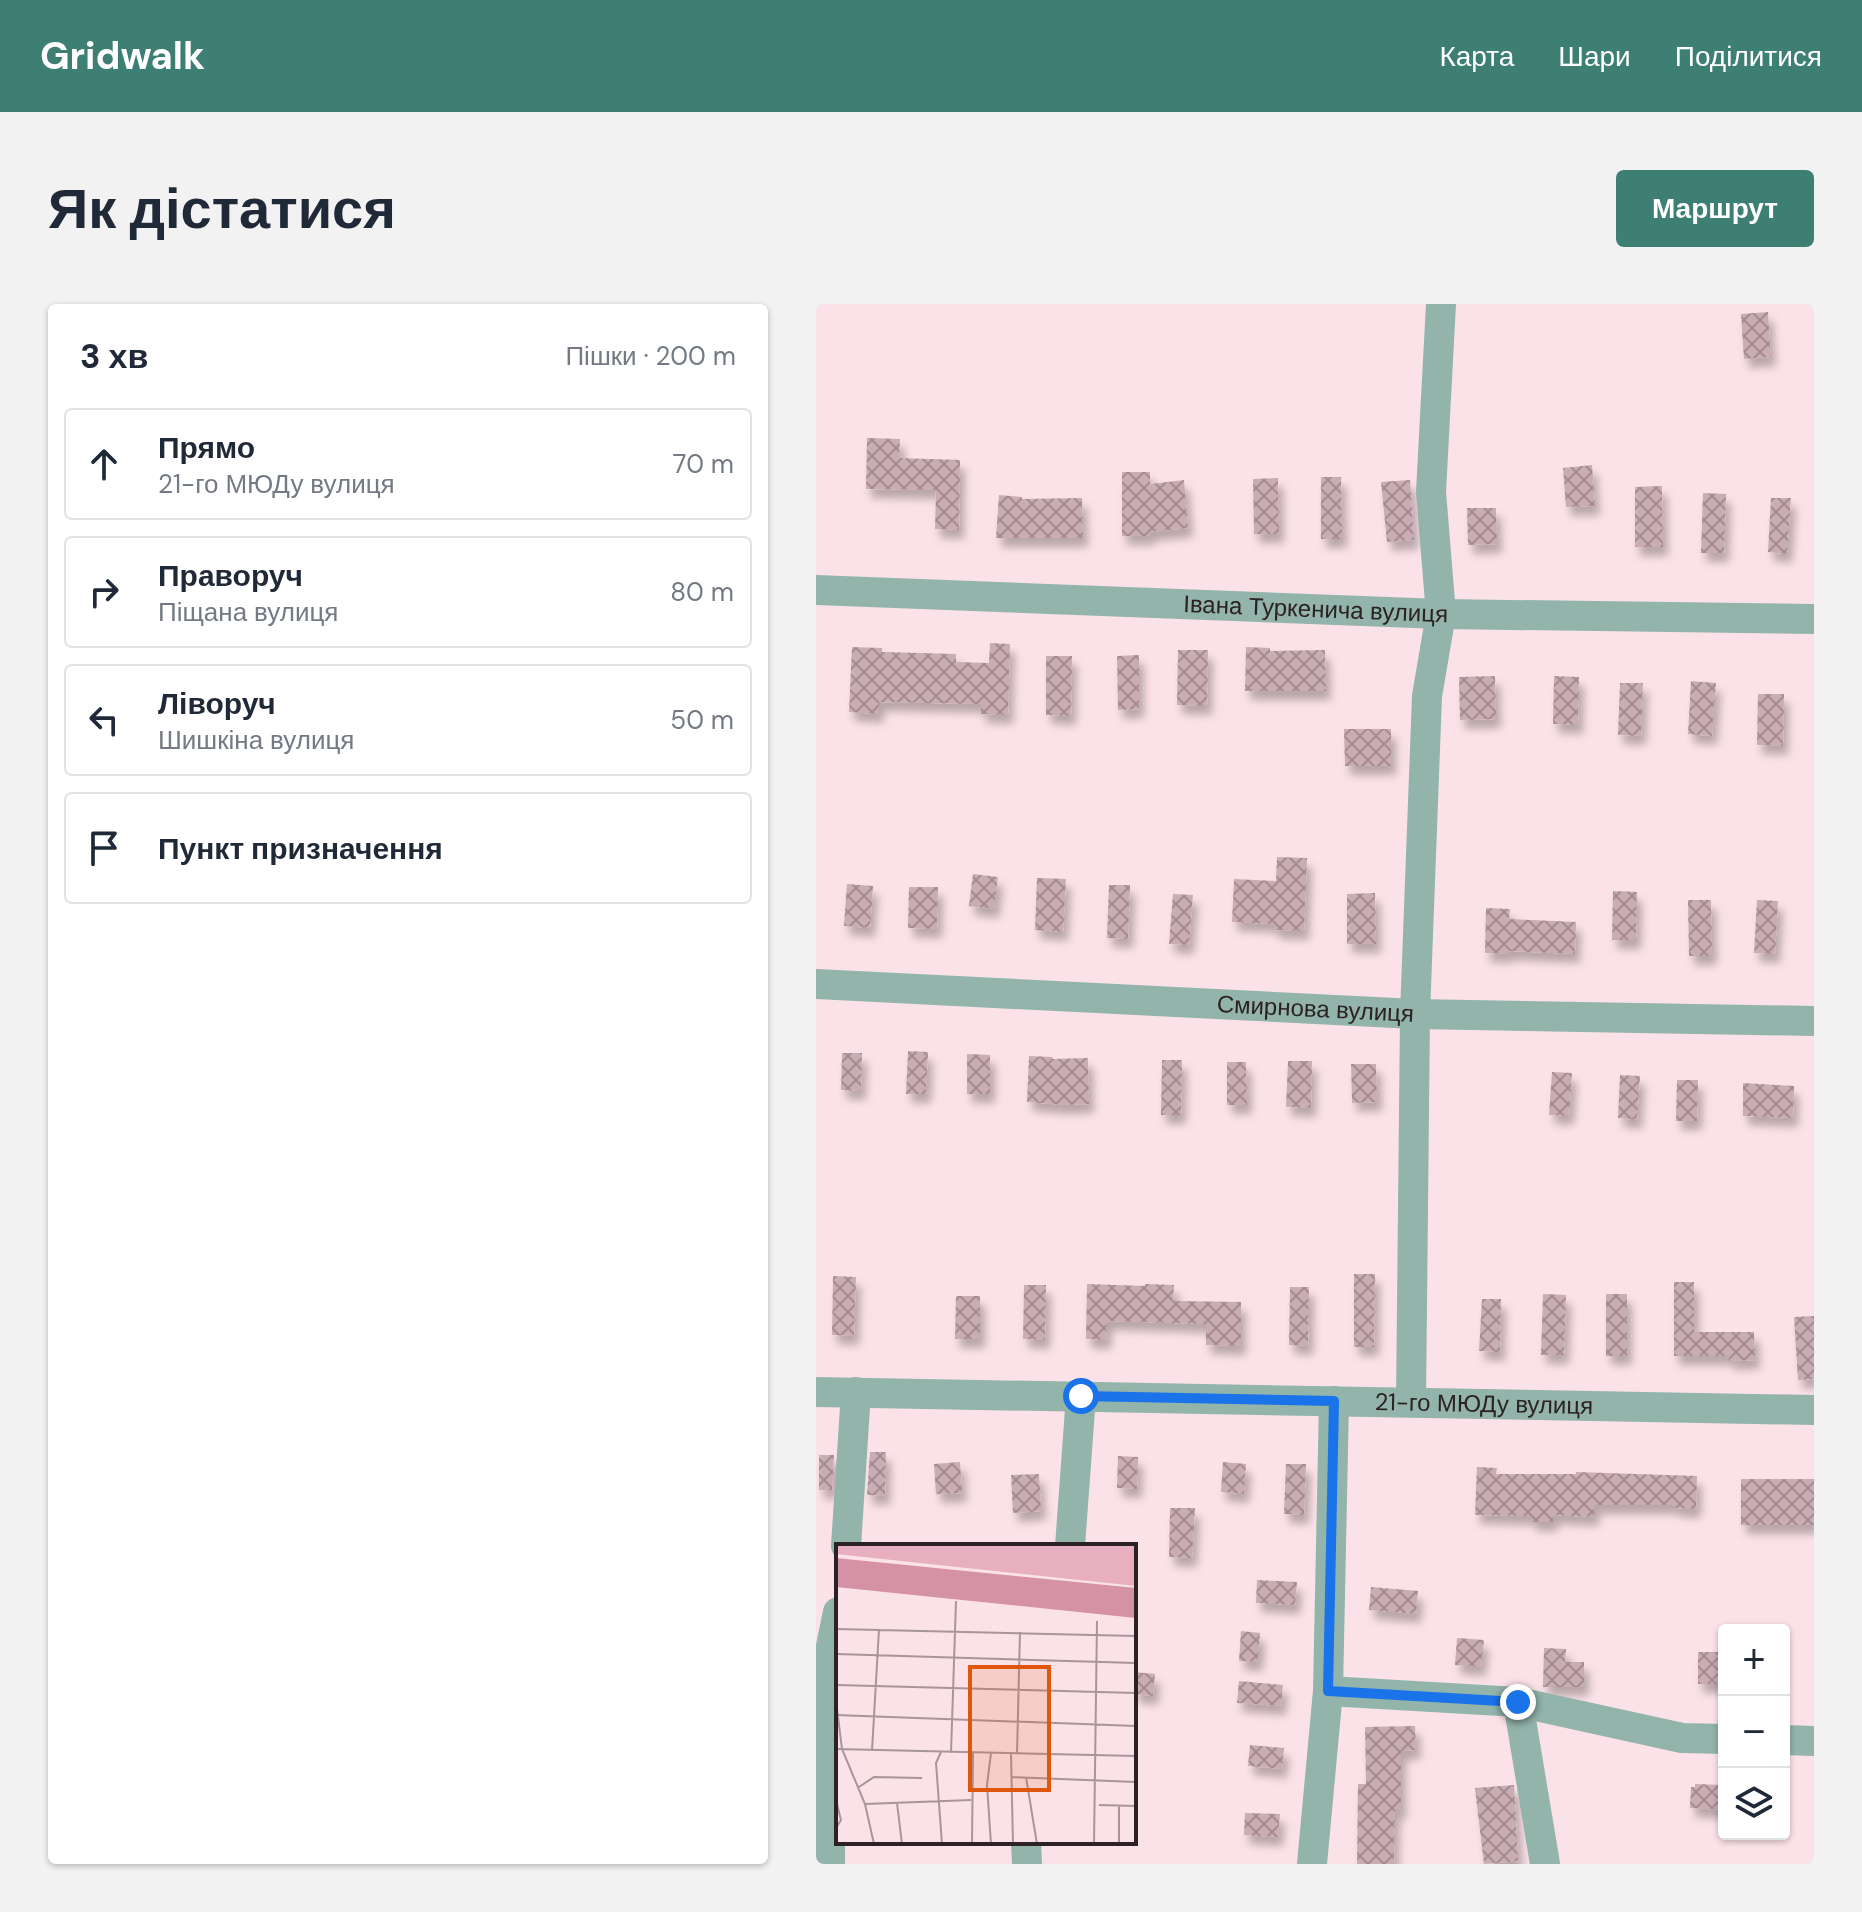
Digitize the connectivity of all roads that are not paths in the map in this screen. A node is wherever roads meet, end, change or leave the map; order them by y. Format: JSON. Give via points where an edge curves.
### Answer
{"nodes":[{"id":1,"x":1441,"y":304,"type":"edge"},
{"id":2,"x":816,"y":590,"type":"edge"},
{"id":3,"x":1441,"y":614,"type":"junction"},
{"id":4,"x":1814,"y":619,"type":"edge"},
{"id":5,"x":816,"y":984,"type":"edge"},
{"id":6,"x":1415,"y":1014,"type":"junction"},
{"id":7,"x":1814,"y":1021,"type":"edge"},
{"id":8,"x":816,"y":1392,"type":"edge"},
{"id":9,"x":856,"y":1392,"type":"junction"},
{"id":10,"x":1081,"y":1396,"type":"junction"},
{"id":11,"x":1334,"y":1401,"type":"junction"},
{"id":12,"x":1411,"y":1402,"type":"junction"},
{"id":13,"x":1814,"y":1410,"type":"edge"},
{"id":14,"x":846,"y":1544,"type":"edge"},
{"id":15,"x":1070,"y":1544,"type":"edge"},
{"id":16,"x":836,"y":1622,"type":"edge"},
{"id":17,"x":1328,"y":1691,"type":"junction"},
{"id":18,"x":1518,"y":1702,"type":"junction"},
{"id":19,"x":1718,"y":1739,"type":"edge"},
{"id":20,"x":1790,"y":1740,"type":"edge"},
{"id":21,"x":1814,"y":1741,"type":"edge"},
{"id":22,"x":1026,"y":1844,"type":"edge"},
{"id":23,"x":830,"y":1864,"type":"edge"},
{"id":24,"x":1027,"y":1864,"type":"edge"},
{"id":25,"x":1312,"y":1864,"type":"edge"},
{"id":26,"x":1545,"y":1864,"type":"edge"}],
"edges":[{"from":1,"to":3,"type":"street","via":[[1431,492]]},
{"from":2,"to":3,"type":"street","name":"Івана Туркенича вулиця"},
{"from":3,"to":4,"type":"street","name":"Івана Туркенича вулиця"},
{"from":3,"to":6,"type":"street","via":[[1427,696]]},
{"from":5,"to":6,"type":"street","name":"Смирнова вулиця"},
{"from":6,"to":7,"type":"street","name":"Смирнова вулиця"},
{"from":6,"to":12,"type":"street"},
{"from":8,"to":9,"type":"street","name":"21-го МЮДу вулиця"},
{"from":9,"to":10,"type":"street","name":"21-го МЮДу вулиця"},
{"from":9,"to":14,"type":"street"},
{"from":10,"to":11,"type":"street","name":"21-го МЮДу вулиця"},
{"from":10,"to":15,"type":"street"},
{"from":11,"to":12,"type":"street","name":"21-го МЮДу вулиця"},
{"from":11,"to":17,"type":"street"},
{"from":12,"to":13,"type":"street","name":"21-го МЮДу вулиця"},
{"from":16,"to":23,"type":"street","via":[[830,1651]]},
{"from":17,"to":18,"type":"street"},
{"from":17,"to":25,"type":"street"},
{"from":18,"to":19,"type":"street","via":[[1682,1738]]},
{"from":18,"to":26,"type":"street"},
{"from":20,"to":21,"type":"street"},
{"from":22,"to":24,"type":"street"}]}
